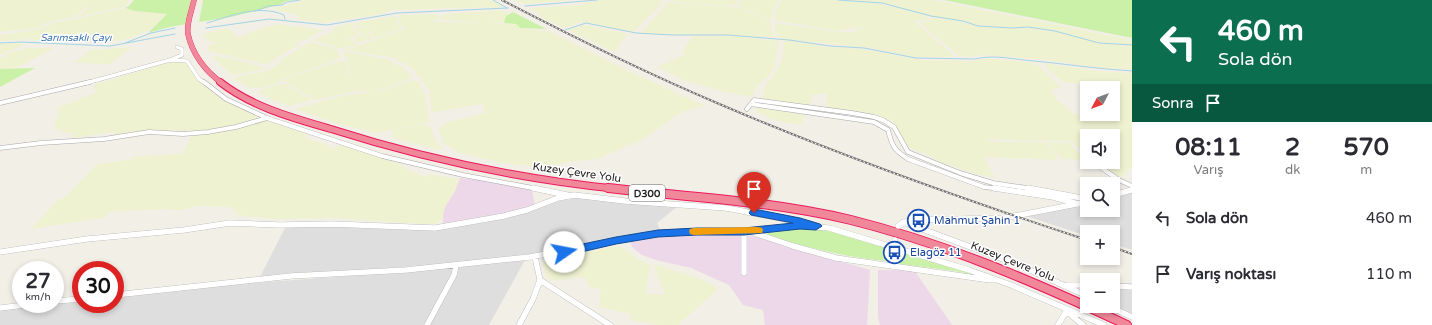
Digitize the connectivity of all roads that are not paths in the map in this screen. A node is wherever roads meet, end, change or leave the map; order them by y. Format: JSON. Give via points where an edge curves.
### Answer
{"nodes":[{"id":1,"x":194,"y":0,"type":"edge"},
{"id":2,"x":198,"y":0,"type":"edge"},
{"id":3,"x":191,"y":25,"type":"junction"},
{"id":4,"x":191,"y":34,"type":"junction"},
{"id":5,"x":177,"y":47,"type":"dead end"},
{"id":6,"x":170,"y":60,"type":"junction"},
{"id":7,"x":0,"y":103,"type":"edge"},
{"id":8,"x":751,"y":104,"type":"junction"},
{"id":9,"x":747,"y":109,"type":"dead end"},
{"id":10,"x":267,"y":118,"type":"junction"},
{"id":11,"x":0,"y":148,"type":"edge"},
{"id":12,"x":1103,"y":169,"type":"edge"},
{"id":13,"x":1132,"y":186,"type":"edge"},
{"id":14,"x":1132,"y":190,"type":"edge"},
{"id":15,"x":1120,"y":193,"type":"edge"},
{"id":16,"x":570,"y":196,"type":"junction"},
{"id":17,"x":1080,"y":198,"type":"edge"},
{"id":18,"x":1078,"y":204,"type":"joint"},
{"id":19,"x":816,"y":226,"type":"junction"},
{"id":20,"x":746,"y":231,"type":"junction"},
{"id":21,"x":895,"y":243,"type":"junction"},
{"id":22,"x":0,"y":252,"type":"edge"},
{"id":23,"x":535,"y":257,"type":"junction"},
{"id":24,"x":456,"y":266,"type":"junction"},
{"id":25,"x":892,"y":266,"type":"junction"},
{"id":26,"x":744,"y":273,"type":"dead end"},
{"id":27,"x":540,"y":280,"type":"junction"},
{"id":28,"x":1011,"y":285,"type":"junction"},
{"id":29,"x":1064,"y":285,"type":"junction"},
{"id":30,"x":1080,"y":285,"type":"edge"},
{"id":31,"x":1120,"y":286,"type":"edge"},
{"id":32,"x":1132,"y":287,"type":"edge"},
{"id":33,"x":1080,"y":293,"type":"edge"},
{"id":34,"x":124,"y":294,"type":"edge"},
{"id":35,"x":1080,"y":299,"type":"edge"},
{"id":36,"x":12,"y":307,"type":"edge"},
{"id":37,"x":0,"y":308,"type":"edge"},
{"id":38,"x":1067,"y":310,"type":"junction"},
{"id":39,"x":1120,"y":312,"type":"edge"},
{"id":40,"x":1111,"y":313,"type":"edge"},
{"id":41,"x":1132,"y":317,"type":"edge"},
{"id":42,"x":1132,"y":323,"type":"edge"},
{"id":43,"x":427,"y":325,"type":"edge"},
{"id":44,"x":519,"y":325,"type":"edge"},
{"id":45,"x":610,"y":325,"type":"edge"},
{"id":46,"x":1058,"y":325,"type":"edge"},
{"id":47,"x":1083,"y":325,"type":"edge"},
{"id":48,"x":1104,"y":325,"type":"edge"},
{"id":49,"x":1127,"y":325,"type":"edge"}],
"edges":[{"from":1,"to":3,"type":"highway","number":"D300"},
{"from":2,"to":3,"type":"highway","number":"D300"},
{"from":3,"to":4,"type":"highway","number":"D300"},
{"from":4,"to":35,"type":"highway","name":"Kuzey Çevre Yolu","number":"D300","via":[[210,67],[242,92],[278,109],[368,137],[442,157],[536,176],[771,203],[850,217],[905,231],[967,252]]},
{"from":4,"to":49,"type":"highway","name":"Kuzey Çevre Yolu","number":"D300","via":[[193,49],[201,63],[221,83],[254,103],[298,119],[413,153],[501,173],[569,184],[798,211],[875,227],[940,246],[1008,272]]},
{"from":5,"to":6,"type":"street","via":[[182,49],[182,55]]},
{"from":6,"to":7,"type":"street","via":[[109,78]]},
{"from":6,"to":10,"type":"street","via":[[187,61],[199,79],[226,100]]},
{"from":8,"to":9,"type":"street"},
{"from":8,"to":17,"type":"street","via":[[754,100],[877,118],[894,128],[908,152],[960,173],[998,184]]},
{"from":8,"to":18,"type":"street","via":[[874,122],[888,130],[897,152],[917,162],[984,187],[1053,197]]},
{"from":10,"to":11,"type":"street","via":[[236,127],[200,133],[148,132],[104,139]]},
{"from":10,"to":16,"type":"street","via":[[382,156]]},
{"from":12,"to":13,"type":"street"},
{"from":14,"to":15,"type":"street"},
{"from":16,"to":19,"type":"street","via":[[726,208]]},
{"from":16,"to":22,"type":"street","via":[[504,216],[435,228],[230,223],[87,239]]},
{"from":18,"to":29,"type":"street","via":[[1004,218],[914,220],[901,224],[1019,264]]},
{"from":19,"to":20,"type":"street"},
{"from":19,"to":21,"type":"street"},
{"from":20,"to":23,"type":"street","via":[[648,235]]},
{"from":20,"to":25,"type":"street","via":[[810,252]]},
{"from":20,"to":26,"type":"street","via":[[742,247]]},
{"from":21,"to":25,"type":"street"},
{"from":21,"to":28,"type":"street"},
{"from":23,"to":24,"type":"street"},
{"from":23,"to":27,"type":"street"},
{"from":24,"to":34,"type":"street","via":[[291,276]]},
{"from":24,"to":43,"type":"street","via":[[454,275]]},
{"from":25,"to":28,"type":"street","via":[[950,273]]},
{"from":27,"to":44,"type":"street"},
{"from":27,"to":45,"type":"street"},
{"from":28,"to":38,"type":"street"},
{"from":29,"to":30,"type":"street"},
{"from":29,"to":33,"type":"street"},
{"from":31,"to":32,"type":"street"},
{"from":36,"to":37,"type":"street"},
{"from":38,"to":46,"type":"street"},
{"from":38,"to":47,"type":"street"},
{"from":38,"to":48,"type":"street"},
{"from":39,"to":41,"type":"street"},
{"from":40,"to":42,"type":"highway"}]}
